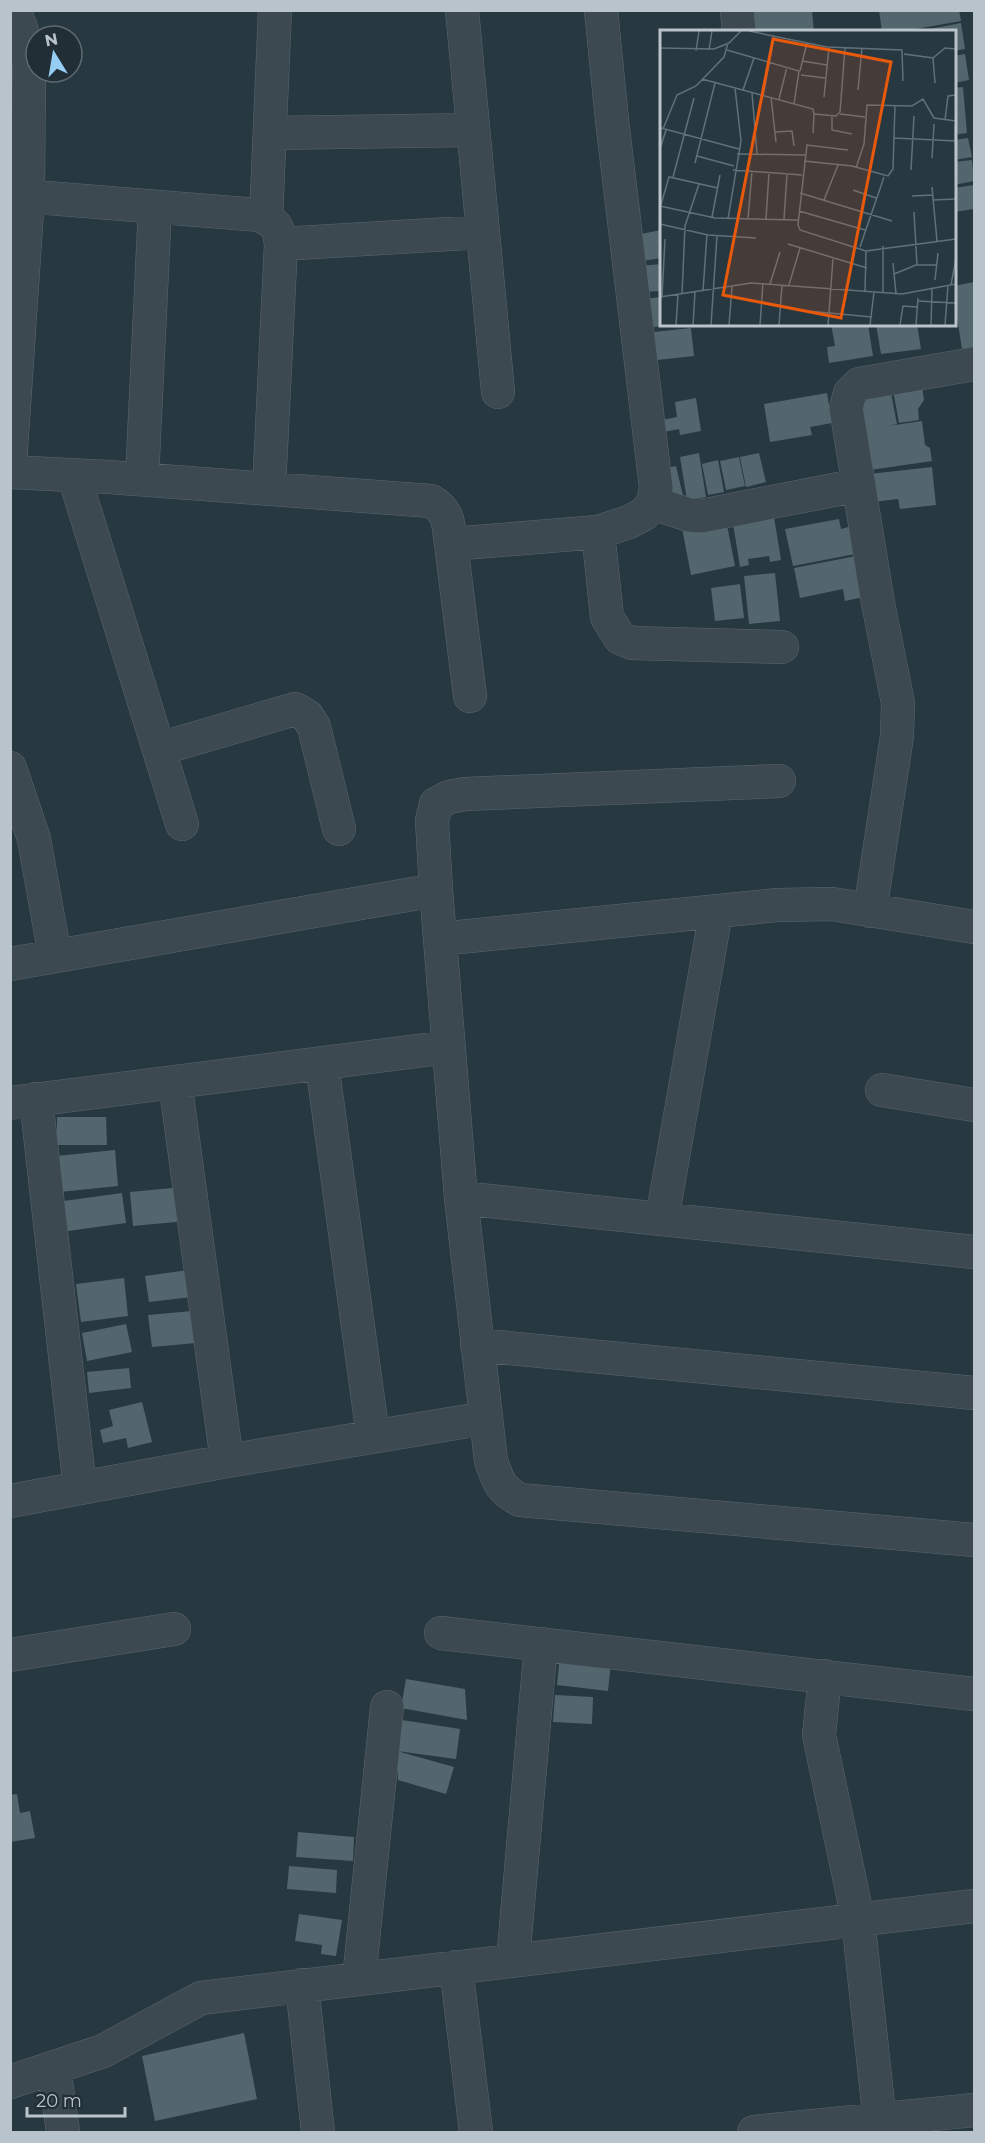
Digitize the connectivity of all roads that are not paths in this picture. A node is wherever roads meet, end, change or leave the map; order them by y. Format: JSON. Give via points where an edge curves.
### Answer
{"nodes":[{"id":1,"x":14,"y":10,"type":"edge"},
{"id":2,"x":275,"y":10,"type":"edge"},
{"id":3,"x":462,"y":10,"type":"edge"},
{"id":4,"x":601,"y":10,"type":"edge"},
{"id":5,"x":737,"y":10,"type":"edge"},
{"id":6,"x":739,"y":30,"type":"edge"},
{"id":7,"x":473,"y":130,"type":"junction"},
{"id":8,"x":270,"y":133,"type":"junction"},
{"id":9,"x":19,"y":196,"type":"edge"},
{"id":10,"x":155,"y":207,"type":"junction"},
{"id":11,"x":274,"y":231,"type":"junction"},
{"id":12,"x":483,"y":232,"type":"junction"},
{"id":13,"x":975,"y":364,"type":"edge"},
{"id":14,"x":498,"y":392,"type":"dead end"},
{"id":15,"x":10,"y":465,"type":"edge"},
{"id":16,"x":10,"y":472,"type":"edge"},
{"id":17,"x":74,"y":476,"type":"junction"},
{"id":18,"x":142,"y":479,"type":"junction"},
{"id":19,"x":859,"y":485,"type":"junction"},
{"id":20,"x":269,"y":489,"type":"junction"},
{"id":21,"x":653,"y":503,"type":"junction"},
{"id":22,"x":598,"y":532,"type":"junction"},
{"id":23,"x":451,"y":544,"type":"junction"},
{"id":24,"x":782,"y":647,"type":"dead end"},
{"id":25,"x":470,"y":696,"type":"dead end"},
{"id":26,"x":159,"y":749,"type":"junction"},
{"id":27,"x":10,"y":768,"type":"edge"},
{"id":28,"x":779,"y":781,"type":"dead end"},
{"id":29,"x":182,"y":824,"type":"dead end"},
{"id":30,"x":339,"y":830,"type":"dead end"},
{"id":31,"x":436,"y":890,"type":"junction"},
{"id":32,"x":870,"y":911,"type":"junction"},
{"id":33,"x":716,"y":912,"type":"junction"},
{"id":34,"x":975,"y":927,"type":"edge"},
{"id":35,"x":440,"y":939,"type":"junction"},
{"id":36,"x":55,"y":956,"type":"junction"},
{"id":37,"x":10,"y":964,"type":"edge"},
{"id":38,"x":448,"y":1047,"type":"junction"},
{"id":39,"x":322,"y":1064,"type":"junction"},
{"id":40,"x":175,"y":1082,"type":"junction"},
{"id":41,"x":882,"y":1090,"type":"dead end"},
{"id":42,"x":23,"y":1101,"type":"edge"},
{"id":43,"x":975,"y":1105,"type":"edge"},
{"id":44,"x":461,"y":1198,"type":"junction"},
{"id":45,"x":662,"y":1219,"type":"junction"},
{"id":46,"x":975,"y":1252,"type":"edge"},
{"id":47,"x":477,"y":1345,"type":"junction"},
{"id":48,"x":975,"y":1393,"type":"edge"},
{"id":49,"x":486,"y":1418,"type":"junction"},
{"id":50,"x":374,"y":1436,"type":"junction"},
{"id":51,"x":227,"y":1461,"type":"junction"},
{"id":52,"x":80,"y":1488,"type":"junction"},
{"id":53,"x":10,"y":1501,"type":"edge"},
{"id":54,"x":975,"y":1540,"type":"edge"},
{"id":55,"x":174,"y":1629,"type":"dead end"},
{"id":56,"x":441,"y":1633,"type":"dead end"},
{"id":57,"x":541,"y":1644,"type":"junction"},
{"id":58,"x":10,"y":1656,"type":"edge"},
{"id":59,"x":825,"y":1676,"type":"junction"},
{"id":60,"x":975,"y":1694,"type":"edge"},
{"id":61,"x":387,"y":1707,"type":"dead end"},
{"id":62,"x":975,"y":1906,"type":"edge"},
{"id":63,"x":858,"y":1919,"type":"junction"},
{"id":64,"x":513,"y":1960,"type":"junction"},
{"id":65,"x":456,"y":1967,"type":"junction"},
{"id":66,"x":359,"y":1978,"type":"junction"},
{"id":67,"x":302,"y":1985,"type":"junction"},
{"id":68,"x":54,"y":2067,"type":"junction"},
{"id":69,"x":10,"y":2082,"type":"edge"},
{"id":70,"x":975,"y":2110,"type":"edge"},
{"id":71,"x":880,"y":2126,"type":"edge"},
{"id":72,"x":63,"y":2133,"type":"edge"},
{"id":73,"x":318,"y":2133,"type":"edge"},
{"id":74,"x":476,"y":2133,"type":"edge"},
{"id":75,"x":754,"y":2133,"type":"edge"}],
"edges":[{"from":1,"to":9,"type":"street","via":[[29,63]]},
{"from":2,"to":8,"type":"street"},
{"from":3,"to":7,"type":"street"},
{"from":4,"to":21,"type":"street","via":[[656,488]]},
{"from":5,"to":6,"type":"street"},
{"from":7,"to":8,"type":"street"},
{"from":7,"to":12,"type":"street"},
{"from":8,"to":11,"type":"street"},
{"from":9,"to":10,"type":"street"},
{"from":9,"to":15,"type":"street"},
{"from":10,"to":11,"type":"street","via":[[260,215]]},
{"from":10,"to":18,"type":"street"},
{"from":11,"to":12,"type":"street"},
{"from":11,"to":20,"type":"street"},
{"from":12,"to":14,"type":"street"},
{"from":13,"to":19,"type":"street","via":[[859,384],[850,393],[846,408]]},
{"from":16,"to":17,"type":"street"},
{"from":17,"to":18,"type":"street"},
{"from":17,"to":26,"type":"street"},
{"from":18,"to":20,"type":"street"},
{"from":19,"to":21,"type":"street","via":[[701,516]]},
{"from":19,"to":32,"type":"street","via":[[898,703],[897,736]]},
{"from":20,"to":23,"type":"street","via":[[431,501],[442,507]]},
{"from":21,"to":22,"type":"street","via":[[644,514],[629,522]]},
{"from":22,"to":23,"type":"street"},
{"from":22,"to":24,"type":"street","via":[[607,617],[620,638],[632,643]]},
{"from":23,"to":25,"type":"street"},
{"from":26,"to":29,"type":"street"},
{"from":26,"to":30,"type":"street","via":[[296,709],[314,727]]},
{"from":27,"to":36,"type":"street","via":[[34,838]]},
{"from":28,"to":31,"type":"street","via":[[449,797],[436,804],[432,821]]},
{"from":31,"to":35,"type":"street"},
{"from":31,"to":36,"type":"street"},
{"from":32,"to":33,"type":"street","via":[[832,904]]},
{"from":32,"to":34,"type":"street"},
{"from":33,"to":35,"type":"street"},
{"from":33,"to":45,"type":"street"},
{"from":35,"to":38,"type":"street"},
{"from":36,"to":37,"type":"street"},
{"from":38,"to":39,"type":"street"},
{"from":38,"to":44,"type":"street"},
{"from":39,"to":40,"type":"street"},
{"from":39,"to":50,"type":"street"},
{"from":40,"to":42,"type":"street"},
{"from":40,"to":51,"type":"street"},
{"from":41,"to":43,"type":"street"},
{"from":42,"to":52,"type":"street"},
{"from":44,"to":45,"type":"street"},
{"from":44,"to":47,"type":"street"},
{"from":45,"to":46,"type":"street"},
{"from":47,"to":48,"type":"street"},
{"from":47,"to":49,"type":"street"},
{"from":49,"to":50,"type":"street"},
{"from":49,"to":54,"type":"street","via":[[497,1478],[506,1492],[520,1500]]},
{"from":50,"to":51,"type":"street"},
{"from":51,"to":52,"type":"street"},
{"from":52,"to":53,"type":"street"},
{"from":55,"to":58,"type":"street"},
{"from":56,"to":57,"type":"street"},
{"from":57,"to":59,"type":"street"},
{"from":57,"to":64,"type":"street"},
{"from":59,"to":60,"type":"street"},
{"from":59,"to":63,"type":"street","via":[[819,1735]]},
{"from":61,"to":66,"type":"street"},
{"from":62,"to":63,"type":"street"},
{"from":63,"to":64,"type":"street"},
{"from":63,"to":71,"type":"street"},
{"from":64,"to":65,"type":"street"},
{"from":65,"to":66,"type":"street"},
{"from":65,"to":74,"type":"street"},
{"from":66,"to":67,"type":"street"},
{"from":67,"to":68,"type":"street","via":[[201,1998],[103,2051]]},
{"from":67,"to":73,"type":"street"},
{"from":68,"to":69,"type":"street"},
{"from":68,"to":72,"type":"street"},
{"from":70,"to":71,"type":"street"},
{"from":71,"to":75,"type":"street"}]}
